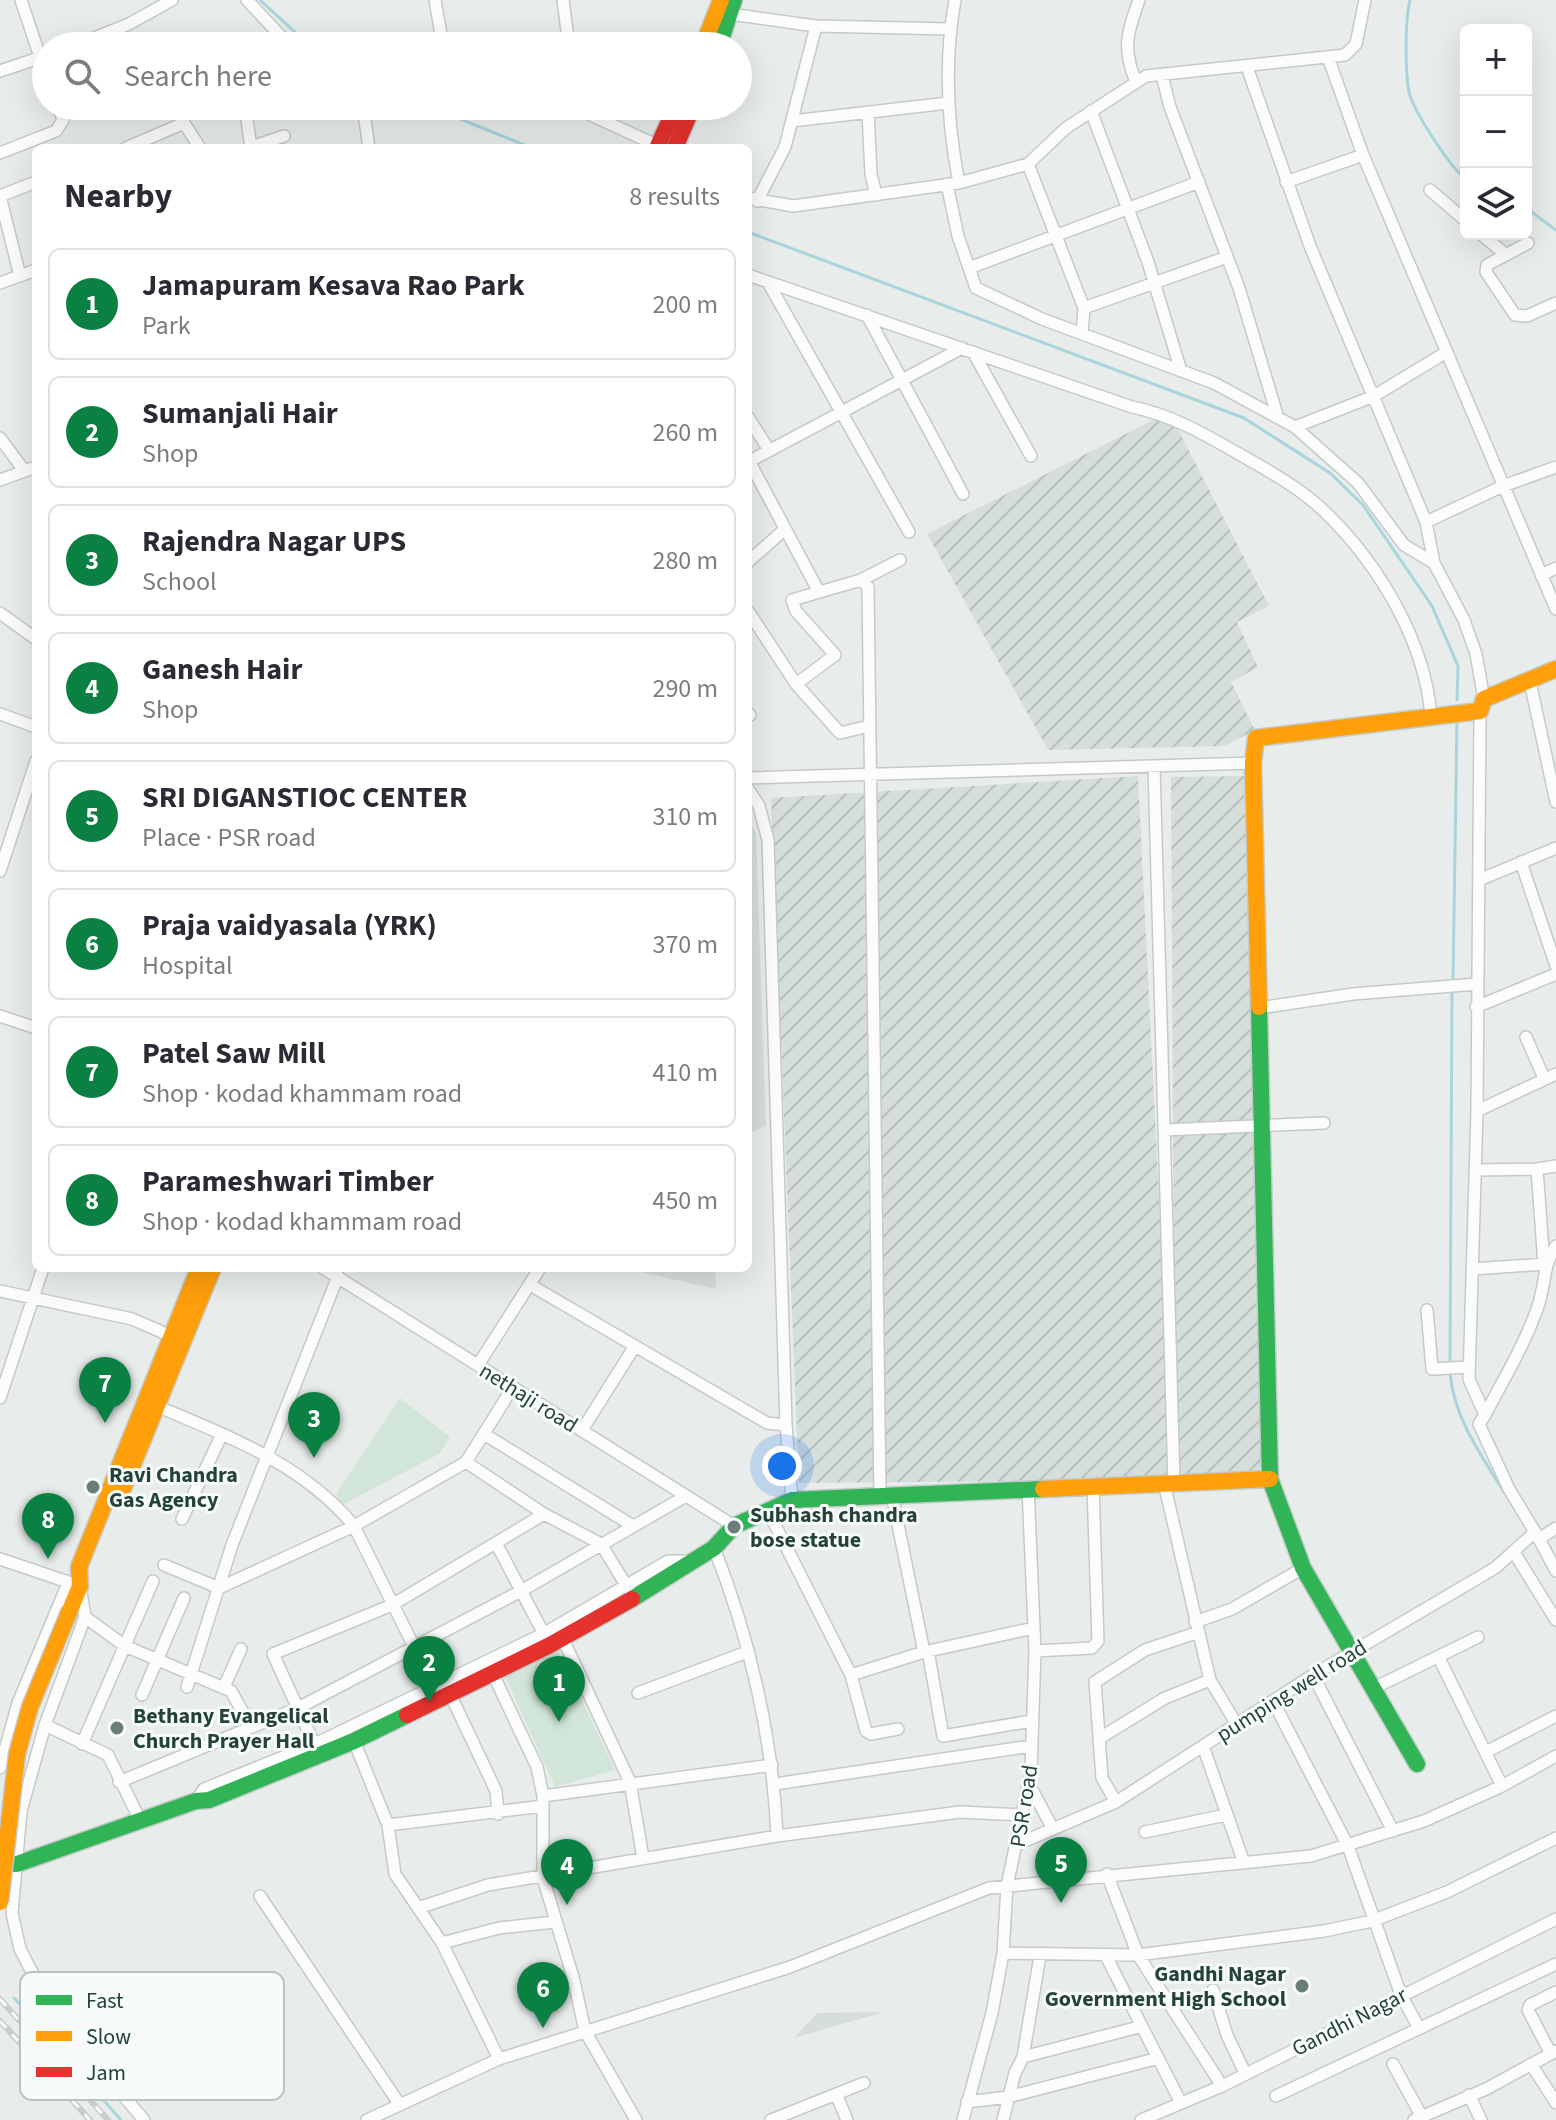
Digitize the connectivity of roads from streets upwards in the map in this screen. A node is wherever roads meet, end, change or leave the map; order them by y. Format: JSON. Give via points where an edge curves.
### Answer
{"nodes":[{"id":1,"x":21,"y":0,"type":"edge"},
{"id":2,"x":172,"y":0,"type":"edge"},
{"id":3,"x":435,"y":0,"type":"edge"},
{"id":4,"x":563,"y":0,"type":"edge"},
{"id":5,"x":955,"y":0,"type":"edge"},
{"id":6,"x":1139,"y":0,"type":"edge"},
{"id":7,"x":1365,"y":0,"type":"edge"},
{"id":8,"x":252,"y":2,"type":"edge"},
{"id":9,"x":728,"y":5,"type":"edge"},
{"id":10,"x":816,"y":26,"type":"junction"},
{"id":11,"x":950,"y":29,"type":"junction"},
{"id":12,"x":34,"y":32,"type":"edge"},
{"id":13,"x":109,"y":32,"type":"edge"},
{"id":14,"x":278,"y":32,"type":"edge"},
{"id":15,"x":441,"y":32,"type":"edge"},
{"id":16,"x":567,"y":32,"type":"edge"},
{"id":17,"x":712,"y":32,"type":"edge"},
{"id":18,"x":722,"y":32,"type":"edge"},
{"id":19,"x":1328,"y":57,"type":"junction"},
{"id":20,"x":32,"y":60,"type":"edge"},
{"id":21,"x":1247,"y":67,"type":"junction"},
{"id":22,"x":0,"y":71,"type":"edge"},
{"id":23,"x":1162,"y":75,"type":"junction"},
{"id":24,"x":1136,"y":82,"type":"junction"},
{"id":25,"x":948,"y":103,"type":"junction"},
{"id":26,"x":1091,"y":111,"type":"junction"},
{"id":27,"x":868,"y":112,"type":"junction"},
{"id":28,"x":63,"y":120,"type":"edge"},
{"id":29,"x":183,"y":120,"type":"edge"},
{"id":30,"x":247,"y":120,"type":"edge"},
{"id":31,"x":365,"y":120,"type":"edge"},
{"id":32,"x":603,"y":120,"type":"edge"},
{"id":33,"x":672,"y":120,"type":"edge"},
{"id":34,"x":683,"y":120,"type":"edge"},
{"id":35,"x":792,"y":121,"type":"junction"},
{"id":36,"x":184,"y":123,"type":"junction"},
{"id":37,"x":284,"y":136,"type":"dead end"},
{"id":38,"x":135,"y":144,"type":"edge"},
{"id":39,"x":197,"y":144,"type":"edge"},
{"id":40,"x":250,"y":144,"type":"edge"},
{"id":41,"x":261,"y":144,"type":"edge"},
{"id":42,"x":368,"y":144,"type":"edge"},
{"id":43,"x":657,"y":144,"type":"edge"},
{"id":44,"x":665,"y":144,"type":"edge"},
{"id":45,"x":666,"y":144,"type":"edge"},
{"id":46,"x":0,"y":153,"type":"edge"},
{"id":47,"x":1363,"y":155,"type":"junction"},
{"id":48,"x":1028,"y":164,"type":"junction"},
{"id":49,"x":1199,"y":182,"type":"junction"},
{"id":50,"x":1286,"y":182,"type":"junction"},
{"id":51,"x":953,"y":183,"type":"junction"},
{"id":52,"x":32,"y":184,"type":"edge"},
{"id":53,"x":1430,"y":190,"type":"dead end"},
{"id":54,"x":876,"y":195,"type":"junction"},
{"id":55,"x":752,"y":199,"type":"edge"},
{"id":56,"x":1128,"y":209,"type":"junction"},
{"id":57,"x":1460,"y":216,"type":"edge"},
{"id":58,"x":1056,"y":236,"type":"junction"},
{"id":59,"x":1488,"y":240,"type":"edge"},
{"id":60,"x":1528,"y":243,"type":"dead end"},
{"id":61,"x":1505,"y":254,"type":"junction"},
{"id":62,"x":1227,"y":257,"type":"junction"},
{"id":63,"x":969,"y":268,"type":"junction"},
{"id":64,"x":32,"y":272,"type":"edge"},
{"id":65,"x":20,"y":276,"type":"junction"},
{"id":66,"x":752,"y":277,"type":"edge"},
{"id":67,"x":0,"y":283,"type":"edge"},
{"id":68,"x":1154,"y":283,"type":"junction"},
{"id":69,"x":769,"y":284,"type":"junction"},
{"id":70,"x":1556,"y":303,"type":"edge"},
{"id":71,"x":1084,"y":308,"type":"junction"},
{"id":72,"x":867,"y":315,"type":"junction"},
{"id":73,"x":1082,"y":334,"type":"junction"},
{"id":74,"x":968,"y":350,"type":"junction"},
{"id":75,"x":1445,"y":353,"type":"junction"},
{"id":76,"x":1181,"y":371,"type":"junction"},
{"id":77,"x":902,"y":379,"type":"junction"},
{"id":78,"x":1374,"y":396,"type":"junction"},
{"id":79,"x":842,"y":409,"type":"junction"},
{"id":80,"x":1278,"y":418,"type":"junction"},
{"id":81,"x":752,"y":423,"type":"edge"},
{"id":82,"x":1295,"y":427,"type":"junction"},
{"id":83,"x":0,"y":438,"type":"edge"},
{"id":84,"x":769,"y":450,"type":"junction"},
{"id":85,"x":1031,"y":456,"type":"dead end"},
{"id":86,"x":752,"y":459,"type":"edge"},
{"id":87,"x":752,"y":467,"type":"edge"},
{"id":88,"x":1556,"y":467,"type":"edge"},
{"id":89,"x":32,"y":468,"type":"edge"},
{"id":90,"x":23,"y":469,"type":"junction"},
{"id":91,"x":0,"y":480,"type":"edge"},
{"id":92,"x":1503,"y":486,"type":"junction"},
{"id":93,"x":963,"y":494,"type":"dead end"},
{"id":94,"x":1426,"y":522,"type":"junction"},
{"id":95,"x":785,"y":529,"type":"junction"},
{"id":96,"x":909,"y":532,"type":"dead end"},
{"id":97,"x":752,"y":558,"type":"edge"},
{"id":98,"x":900,"y":560,"type":"dead end"},
{"id":99,"x":1434,"y":563,"type":"junction"},
{"id":100,"x":1556,"y":568,"type":"edge"},
{"id":101,"x":1541,"y":575,"type":"junction"},
{"id":102,"x":861,"y":580,"type":"junction"},
{"id":103,"x":819,"y":592,"type":"junction"},
{"id":104,"x":1556,"y":609,"type":"edge"},
{"id":105,"x":0,"y":613,"type":"edge"},
{"id":106,"x":752,"y":617,"type":"edge"},
{"id":107,"x":32,"y":636,"type":"edge"},
{"id":108,"x":1556,"y":669,"type":"edge"},
{"id":109,"x":1530,"y":682,"type":"junction"},
{"id":110,"x":796,"y":684,"type":"junction"},
{"id":111,"x":1478,"y":707,"type":"junction"},
{"id":112,"x":0,"y":714,"type":"edge"},
{"id":113,"x":1431,"y":716,"type":"junction"},
{"id":114,"x":32,"y":726,"type":"edge"},
{"id":115,"x":869,"y":726,"type":"junction"},
{"id":116,"x":1253,"y":763,"type":"junction"},
{"id":117,"x":1154,"y":767,"type":"junction"},
{"id":118,"x":32,"y":773,"type":"edge"},
{"id":119,"x":869,"y":774,"type":"junction"},
{"id":120,"x":752,"y":778,"type":"edge"},
{"id":121,"x":752,"y":795,"type":"edge"},
{"id":122,"x":1556,"y":802,"type":"edge"},
{"id":123,"x":1556,"y":848,"type":"edge"},
{"id":124,"x":1521,"y":862,"type":"junction"},
{"id":125,"x":0,"y":871,"type":"edge"},
{"id":126,"x":1479,"y":880,"type":"junction"},
{"id":127,"x":1556,"y":966,"type":"edge"},
{"id":128,"x":1556,"y":974,"type":"edge"},
{"id":129,"x":1477,"y":984,"type":"junction"},
{"id":130,"x":1476,"y":1007,"type":"junction"},
{"id":131,"x":1259,"y":1008,"type":"junction"},
{"id":132,"x":0,"y":1016,"type":"edge"},
{"id":133,"x":32,"y":1027,"type":"edge"},
{"id":134,"x":1526,"y":1037,"type":"dead end"},
{"id":135,"x":1550,"y":1076,"type":"edge"},
{"id":136,"x":1477,"y":1111,"type":"junction"},
{"id":137,"x":1324,"y":1123,"type":"dead end"},
{"id":138,"x":1262,"y":1127,"type":"junction"},
{"id":139,"x":1164,"y":1130,"type":"junction"},
{"id":140,"x":1556,"y":1166,"type":"edge"},
{"id":141,"x":1537,"y":1169,"type":"junction"},
{"id":142,"x":1475,"y":1170,"type":"junction"},
{"id":143,"x":1556,"y":1246,"type":"edge"},
{"id":144,"x":1544,"y":1264,"type":"junction"},
{"id":145,"x":1473,"y":1269,"type":"junction"},
{"id":146,"x":42,"y":1272,"type":"edge"},
{"id":147,"x":197,"y":1272,"type":"edge"},
{"id":148,"x":211,"y":1272,"type":"edge"},
{"id":149,"x":330,"y":1272,"type":"edge"},
{"id":150,"x":538,"y":1272,"type":"edge"},
{"id":151,"x":338,"y":1276,"type":"junction"},
{"id":152,"x":532,"y":1286,"type":"junction"},
{"id":153,"x":0,"y":1291,"type":"edge"},
{"id":154,"x":33,"y":1300,"type":"junction"},
{"id":155,"x":1427,"y":1310,"type":"dead end"},
{"id":156,"x":171,"y":1336,"type":"junction"},
{"id":157,"x":635,"y":1346,"type":"junction"},
{"id":158,"x":478,"y":1365,"type":"junction"},
{"id":159,"x":1469,"y":1367,"type":"junction"},
{"id":160,"x":513,"y":1387,"type":"junction"},
{"id":161,"x":0,"y":1398,"type":"edge"},
{"id":162,"x":159,"y":1407,"type":"junction"},
{"id":163,"x":1485,"y":1415,"type":"junction"},
{"id":164,"x":786,"y":1425,"type":"junction"},
{"id":165,"x":582,"y":1430,"type":"junction"},
{"id":166,"x":222,"y":1434,"type":"junction"},
{"id":167,"x":484,"y":1434,"type":"junction"},
{"id":168,"x":269,"y":1454,"type":"junction"},
{"id":169,"x":466,"y":1462,"type":"junction"},
{"id":170,"x":1270,"y":1479,"type":"junction"},
{"id":171,"x":1169,"y":1483,"type":"junction"},
{"id":172,"x":1093,"y":1485,"type":"junction"},
{"id":173,"x":1028,"y":1487,"type":"junction"},
{"id":174,"x":886,"y":1495,"type":"junction"},
{"id":175,"x":686,"y":1496,"type":"junction"},
{"id":176,"x":792,"y":1500,"type":"junction"},
{"id":177,"x":768,"y":1511,"type":"junction"},
{"id":178,"x":544,"y":1514,"type":"junction"},
{"id":179,"x":182,"y":1519,"type":"dead end"},
{"id":180,"x":354,"y":1526,"type":"junction"},
{"id":181,"x":633,"y":1526,"type":"junction"},
{"id":182,"x":734,"y":1526,"type":"junction"},
{"id":183,"x":1556,"y":1528,"type":"edge"},
{"id":184,"x":1533,"y":1537,"type":"junction"},
{"id":185,"x":496,"y":1543,"type":"junction"},
{"id":186,"x":601,"y":1544,"type":"junction"},
{"id":187,"x":714,"y":1548,"type":"junction"},
{"id":188,"x":1515,"y":1554,"type":"junction"},
{"id":189,"x":0,"y":1559,"type":"edge"},
{"id":190,"x":164,"y":1565,"type":"dead end"},
{"id":191,"x":1303,"y":1568,"type":"junction"},
{"id":192,"x":1556,"y":1571,"type":"edge"},
{"id":193,"x":153,"y":1581,"type":"dead end"},
{"id":194,"x":76,"y":1582,"type":"junction"},
{"id":195,"x":219,"y":1588,"type":"junction"},
{"id":196,"x":629,"y":1590,"type":"junction"},
{"id":197,"x":521,"y":1591,"type":"junction"},
{"id":198,"x":184,"y":1598,"type":"dead end"},
{"id":199,"x":392,"y":1605,"type":"junction"},
{"id":200,"x":78,"y":1613,"type":"junction"},
{"id":201,"x":1556,"y":1620,"type":"edge"},
{"id":202,"x":1034,"y":1628,"type":"junction"},
{"id":203,"x":1196,"y":1628,"type":"junction"},
{"id":204,"x":1478,"y":1637,"type":"dead end"},
{"id":205,"x":552,"y":1639,"type":"junction"},
{"id":206,"x":125,"y":1646,"type":"junction"},
{"id":207,"x":414,"y":1648,"type":"junction"},
{"id":208,"x":241,"y":1649,"type":"dead end"},
{"id":209,"x":1035,"y":1651,"type":"junction"},
{"id":210,"x":1353,"y":1651,"type":"junction"},
{"id":211,"x":747,"y":1652,"type":"junction"},
{"id":212,"x":926,"y":1652,"type":"junction"},
{"id":213,"x":158,"y":1657,"type":"junction"},
{"id":214,"x":1439,"y":1658,"type":"junction"},
{"id":215,"x":192,"y":1672,"type":"junction"},
{"id":216,"x":492,"y":1672,"type":"junction"},
{"id":217,"x":851,"y":1675,"type":"junction"},
{"id":218,"x":1313,"y":1675,"type":"junction"},
{"id":219,"x":1210,"y":1680,"type":"junction"},
{"id":220,"x":187,"y":1687,"type":"dead end"},
{"id":221,"x":224,"y":1687,"type":"junction"},
{"id":222,"x":1372,"y":1689,"type":"junction"},
{"id":223,"x":441,"y":1693,"type":"junction"},
{"id":224,"x":638,"y":1693,"type":"dead end"},
{"id":225,"x":142,"y":1695,"type":"dead end"},
{"id":226,"x":1273,"y":1701,"type":"junction"},
{"id":227,"x":298,"y":1708,"type":"junction"},
{"id":228,"x":1556,"y":1716,"type":"edge"},
{"id":229,"x":1031,"y":1721,"type":"junction"},
{"id":230,"x":45,"y":1725,"type":"junction"},
{"id":231,"x":1237,"y":1725,"type":"junction"},
{"id":232,"x":251,"y":1727,"type":"junction"},
{"id":233,"x":898,"y":1729,"type":"dead end"},
{"id":234,"x":1100,"y":1738,"type":"junction"},
{"id":235,"x":354,"y":1741,"type":"junction"},
{"id":236,"x":82,"y":1744,"type":"junction"},
{"id":237,"x":1031,"y":1746,"type":"junction"},
{"id":238,"x":1203,"y":1746,"type":"junction"},
{"id":239,"x":317,"y":1750,"type":"junction"},
{"id":240,"x":1486,"y":1752,"type":"junction"},
{"id":241,"x":1556,"y":1756,"type":"edge"},
{"id":242,"x":1417,"y":1764,"type":"dead end"},
{"id":243,"x":772,"y":1765,"type":"junction"},
{"id":244,"x":0,"y":1768,"type":"edge"},
{"id":245,"x":119,"y":1782,"type":"junction"},
{"id":246,"x":630,"y":1782,"type":"junction"},
{"id":247,"x":775,"y":1784,"type":"junction"},
{"id":248,"x":1029,"y":1784,"type":"junction"},
{"id":249,"x":1502,"y":1786,"type":"junction"},
{"id":250,"x":543,"y":1801,"type":"junction"},
{"id":251,"x":1116,"y":1802,"type":"junction"},
{"id":252,"x":498,"y":1814,"type":"junction"},
{"id":253,"x":1025,"y":1815,"type":"junction"},
{"id":254,"x":1226,"y":1815,"type":"junction"},
{"id":255,"x":141,"y":1822,"type":"junction"},
{"id":256,"x":388,"y":1825,"type":"junction"},
{"id":257,"x":1053,"y":1829,"type":"junction"},
{"id":258,"x":1393,"y":1831,"type":"junction"},
{"id":259,"x":1145,"y":1832,"type":"dead end"},
{"id":260,"x":777,"y":1836,"type":"junction"},
{"id":261,"x":1556,"y":1838,"type":"edge"},
{"id":262,"x":1018,"y":1844,"type":"junction"},
{"id":263,"x":1348,"y":1846,"type":"junction"},
{"id":264,"x":643,"y":1858,"type":"junction"},
{"id":265,"x":8,"y":1863,"type":"edge"},
{"id":266,"x":1244,"y":1863,"type":"junction"},
{"id":267,"x":1107,"y":1874,"type":"junction"},
{"id":268,"x":543,"y":1878,"type":"junction"},
{"id":269,"x":1007,"y":1886,"type":"junction"},
{"id":270,"x":260,"y":1896,"type":"dead end"},
{"id":271,"x":0,"y":1902,"type":"edge"},
{"id":272,"x":418,"y":1908,"type":"junction"},
{"id":273,"x":1556,"y":1919,"type":"edge"},
{"id":274,"x":1372,"y":1921,"type":"junction"},
{"id":275,"x":555,"y":1922,"type":"junction"},
{"id":276,"x":442,"y":1943,"type":"junction"},
{"id":277,"x":1003,"y":1953,"type":"junction"},
{"id":278,"x":1138,"y":1955,"type":"junction"},
{"id":279,"x":1040,"y":1956,"type":"junction"},
{"id":280,"x":1106,"y":1956,"type":"junction"},
{"id":281,"x":1556,"y":1964,"type":"edge"},
{"id":282,"x":31,"y":1972,"type":"edge"},
{"id":283,"x":1213,"y":1990,"type":"dead end"},
{"id":284,"x":1556,"y":1992,"type":"edge"},
{"id":285,"x":1401,"y":1995,"type":"junction"},
{"id":286,"x":1139,"y":2027,"type":"junction"},
{"id":287,"x":1419,"y":2028,"type":"junction"},
{"id":288,"x":585,"y":2031,"type":"junction"},
{"id":289,"x":1554,"y":2052,"type":"edge"},
{"id":290,"x":1023,"y":2057,"type":"junction"},
{"id":291,"x":499,"y":2059,"type":"junction"},
{"id":292,"x":1155,"y":2059,"type":"junction"},
{"id":293,"x":1393,"y":2064,"type":"dead end"},
{"id":294,"x":1531,"y":2064,"type":"junction"},
{"id":295,"x":1245,"y":2073,"type":"junction"},
{"id":296,"x":864,"y":2083,"type":"dead end"},
{"id":297,"x":1222,"y":2086,"type":"junction"},
{"id":298,"x":836,"y":2094,"type":"junction"},
{"id":299,"x":1469,"y":2095,"type":"junction"},
{"id":300,"x":1276,"y":2096,"type":"dead end"},
{"id":301,"x":1008,"y":2097,"type":"junction"},
{"id":302,"x":127,"y":2100,"type":"edge"},
{"id":303,"x":967,"y":2102,"type":"junction"},
{"id":304,"x":1181,"y":2103,"type":"junction"},
{"id":305,"x":1556,"y":2103,"type":"edge"},
{"id":306,"x":400,"y":2105,"type":"junction"},
{"id":307,"x":1418,"y":2118,"type":"edge"},
{"id":308,"x":144,"y":2120,"type":"edge"},
{"id":309,"x":367,"y":2120,"type":"edge"},
{"id":310,"x":636,"y":2120,"type":"edge"},
{"id":311,"x":771,"y":2120,"type":"edge"},
{"id":312,"x":847,"y":2120,"type":"edge"},
{"id":313,"x":963,"y":2120,"type":"edge"},
{"id":314,"x":1003,"y":2120,"type":"edge"},
{"id":315,"x":1141,"y":2120,"type":"edge"},
{"id":316,"x":1481,"y":2120,"type":"edge"}],
"edges":[{"from":1,"to":12,"type":"street"},
{"from":2,"to":13,"type":"street"},
{"from":3,"to":15,"type":"street"},
{"from":4,"to":16,"type":"street"},
{"from":5,"to":11,"type":"street"},
{"from":6,"to":24,"type":"street","via":[[1127,34],[1126,58]]},
{"from":7,"to":19,"type":"street","via":[[1356,44],[1345,55]]},
{"from":8,"to":14,"type":"street"},
{"from":9,"to":10,"type":"street"},
{"from":9,"to":17,"type":"street"},
{"from":9,"to":18,"type":"street"},
{"from":10,"to":11,"type":"street"},
{"from":10,"to":35,"type":"street"},
{"from":11,"to":25,"type":"street"},
{"from":19,"to":21,"type":"street"},
{"from":19,"to":47,"type":"street"},
{"from":20,"to":22,"type":"street"},
{"from":21,"to":23,"type":"street"},
{"from":21,"to":50,"type":"street"},
{"from":23,"to":24,"type":"street"},
{"from":23,"to":49,"type":"street"},
{"from":24,"to":26,"type":"street"},
{"from":25,"to":27,"type":"street"},
{"from":25,"to":51,"type":"street"},
{"from":26,"to":48,"type":"street"},
{"from":26,"to":56,"type":"street"},
{"from":27,"to":35,"type":"street"},
{"from":27,"to":54,"type":"street"},
{"from":28,"to":46,"type":"street","via":[[56,131]]},
{"from":29,"to":36,"type":"street"},
{"from":30,"to":40,"type":"street"},
{"from":31,"to":42,"type":"street"},
{"from":32,"to":43,"type":"street"},
{"from":33,"to":44,"type":"street"},
{"from":34,"to":45,"type":"street"},
{"from":35,"to":55,"type":"street","via":[[785,147]]},
{"from":36,"to":38,"type":"street"},
{"from":36,"to":39,"type":"street"},
{"from":37,"to":41,"type":"street"},
{"from":47,"to":50,"type":"street"},
{"from":47,"to":75,"type":"street"},
{"from":48,"to":51,"type":"street"},
{"from":48,"to":58,"type":"street"},
{"from":49,"to":56,"type":"street"},
{"from":49,"to":62,"type":"street"},
{"from":50,"to":78,"type":"street"},
{"from":51,"to":54,"type":"street"},
{"from":51,"to":63,"type":"street"},
{"from":52,"to":65,"type":"street","via":[[0,196]]},
{"from":53,"to":57,"type":"street"},
{"from":54,"to":55,"type":"street","via":[[793,206]]},
{"from":56,"to":58,"type":"street"},
{"from":56,"to":68,"type":"street"},
{"from":58,"to":63,"type":"street"},
{"from":58,"to":71,"type":"street"},
{"from":59,"to":61,"type":"street"},
{"from":60,"to":61,"type":"street"},
{"from":61,"to":70,"type":"street","via":[[1485,269],[1510,312],[1527,316]]},
{"from":62,"to":68,"type":"street"},
{"from":62,"to":80,"type":"street"},
{"from":63,"to":73,"type":"street","via":[[976,288]]},
{"from":64,"to":65,"type":"street"},
{"from":65,"to":67,"type":"street"},
{"from":66,"to":69,"type":"street"},
{"from":68,"to":71,"type":"street"},
{"from":68,"to":76,"type":"street"},
{"from":69,"to":72,"type":"street"},
{"from":69,"to":79,"type":"street"},
{"from":71,"to":73,"type":"street"},
{"from":72,"to":74,"type":"street"},
{"from":72,"to":77,"type":"street"},
{"from":73,"to":76,"type":"street"},
{"from":74,"to":77,"type":"street"},
{"from":74,"to":85,"type":"street"},
{"from":74,"to":113,"type":"street","via":[[1163,413],[1255,463],[1326,513],[1388,593],[1419,655]]},
{"from":75,"to":78,"type":"street"},
{"from":75,"to":92,"type":"street"},
{"from":76,"to":80,"type":"street"},
{"from":77,"to":79,"type":"street"},
{"from":77,"to":93,"type":"street"},
{"from":78,"to":82,"type":"street"},
{"from":78,"to":94,"type":"street"},
{"from":79,"to":84,"type":"street"},
{"from":79,"to":96,"type":"street"},
{"from":80,"to":82,"type":"street"},
{"from":81,"to":84,"type":"street"},
{"from":82,"to":99,"type":"street","via":[[1358,483],[1404,545]]},
{"from":83,"to":90,"type":"street"},
{"from":84,"to":86,"type":"street"},
{"from":87,"to":95,"type":"street"},
{"from":88,"to":92,"type":"street"},
{"from":89,"to":90,"type":"street"},
{"from":90,"to":91,"type":"street"},
{"from":92,"to":94,"type":"street"},
{"from":92,"to":101,"type":"street"},
{"from":94,"to":99,"type":"street"},
{"from":95,"to":97,"type":"street"},
{"from":95,"to":103,"type":"street"},
{"from":98,"to":102,"type":"street"},
{"from":99,"to":111,"type":"street","via":[[1476,654]]},
{"from":100,"to":101,"type":"street"},
{"from":101,"to":104,"type":"street"},
{"from":102,"to":103,"type":"street"},
{"from":102,"to":115,"type":"street","via":[[868,587]]},
{"from":103,"to":110,"type":"street","via":[[792,602],[835,655]]},
{"from":105,"to":107,"type":"street"},
{"from":106,"to":110,"type":"street"},
{"from":108,"to":109,"type":"street"},
{"from":109,"to":111,"type":"street"},
{"from":109,"to":122,"type":"street"},
{"from":110,"to":115,"type":"street","via":[[840,733]]},
{"from":111,"to":113,"type":"street"},
{"from":111,"to":126,"type":"street"},
{"from":112,"to":114,"type":"street"},
{"from":113,"to":116,"type":"street","via":[[1256,738]]},
{"from":115,"to":119,"type":"street"},
{"from":116,"to":117,"type":"street"},
{"from":116,"to":131,"type":"street"},
{"from":117,"to":119,"type":"street"},
{"from":117,"to":139,"type":"street"},
{"from":118,"to":125,"type":"street"},
{"from":119,"to":120,"type":"street"},
{"from":119,"to":174,"type":"street"},
{"from":121,"to":164,"type":"street","via":[[768,840]]},
{"from":123,"to":124,"type":"street"},
{"from":124,"to":126,"type":"street"},
{"from":124,"to":127,"type":"street"},
{"from":126,"to":129,"type":"street"},
{"from":128,"to":130,"type":"street"},
{"from":129,"to":130,"type":"street"},
{"from":129,"to":131,"type":"street"},
{"from":130,"to":136,"type":"street"},
{"from":131,"to":138,"type":"street"},
{"from":132,"to":133,"type":"street"},
{"from":134,"to":135,"type":"street"},
{"from":135,"to":136,"type":"street"},
{"from":136,"to":142,"type":"street"},
{"from":137,"to":138,"type":"street"},
{"from":138,"to":139,"type":"street"},
{"from":138,"to":170,"type":"street"},
{"from":139,"to":171,"type":"street"},
{"from":140,"to":141,"type":"street"},
{"from":141,"to":142,"type":"street"},
{"from":141,"to":144,"type":"street"},
{"from":142,"to":145,"type":"street"},
{"from":143,"to":144,"type":"street"},
{"from":144,"to":145,"type":"street"},
{"from":144,"to":163,"type":"street","via":[[1545,1286],[1536,1313]]},
{"from":145,"to":159,"type":"street"},
{"from":146,"to":154,"type":"street"},
{"from":147,"to":156,"type":"street"},
{"from":148,"to":162,"type":"street"},
{"from":149,"to":151,"type":"street","name":"nethaji road"},
{"from":150,"to":152,"type":"street"},
{"from":151,"to":158,"type":"street","name":"nethaji road"},
{"from":151,"to":168,"type":"street"},
{"from":152,"to":157,"type":"street"},
{"from":152,"to":158,"type":"street"},
{"from":153,"to":154,"type":"street"},
{"from":154,"to":156,"type":"street","via":[[132,1319]]},
{"from":154,"to":161,"type":"street"},
{"from":155,"to":159,"type":"street","via":[[1432,1369]]},
{"from":156,"to":194,"type":"street"},
{"from":157,"to":164,"type":"street","via":[[767,1423]]},
{"from":157,"to":165,"type":"street"},
{"from":158,"to":160,"type":"street","name":"nethaji road"},
{"from":159,"to":163,"type":"street"},
{"from":160,"to":165,"type":"street","name":"nethaji road"},
{"from":160,"to":167,"type":"street"},
{"from":162,"to":166,"type":"street"},
{"from":162,"to":194,"type":"street","via":[[94,1555]]},
{"from":163,"to":184,"type":"street","via":[[1479,1424]]},
{"from":164,"to":176,"type":"street"},
{"from":165,"to":175,"type":"street","name":"nethaji road"},
{"from":166,"to":168,"type":"street"},
{"from":166,"to":179,"type":"street"},
{"from":167,"to":169,"type":"street"},
{"from":167,"to":181,"type":"street"},
{"from":168,"to":180,"type":"street"},
{"from":168,"to":195,"type":"street"},
{"from":169,"to":178,"type":"street"},
{"from":169,"to":180,"type":"street"},
{"from":170,"to":171,"type":"street"},
{"from":170,"to":191,"type":"street"},
{"from":171,"to":172,"type":"street"},
{"from":171,"to":203,"type":"street"},
{"from":172,"to":173,"type":"street"},
{"from":172,"to":209,"type":"street","via":[[1098,1641],[1092,1648]]},
{"from":173,"to":174,"type":"street"},
{"from":173,"to":202,"type":"street","name":"PSR road"},
{"from":174,"to":176,"type":"street"},
{"from":174,"to":212,"type":"street"},
{"from":175,"to":181,"type":"street"},
{"from":175,"to":182,"type":"street","name":"nethaji road"},
{"from":176,"to":177,"type":"street"},
{"from":177,"to":182,"type":"street"},
{"from":177,"to":217,"type":"street"},
{"from":178,"to":185,"type":"street"},
{"from":178,"to":186,"type":"street"},
{"from":180,"to":195,"type":"street"},
{"from":180,"to":199,"type":"street"},
{"from":181,"to":186,"type":"street"},
{"from":182,"to":187,"type":"street"},
{"from":183,"to":184,"type":"street","name":"pumping well road"},
{"from":184,"to":188,"type":"street","name":"pumping well road"},
{"from":184,"to":192,"type":"street"},
{"from":185,"to":197,"type":"street"},
{"from":185,"to":199,"type":"street"},
{"from":186,"to":196,"type":"street"},
{"from":186,"to":197,"type":"street"},
{"from":187,"to":196,"type":"street","via":[[672,1577]]},
{"from":187,"to":211,"type":"street"},
{"from":188,"to":201,"type":"street"},
{"from":188,"to":210,"type":"street","name":"pumping well road"},
{"from":189,"to":194,"type":"street"},
{"from":190,"to":195,"type":"street"},
{"from":191,"to":203,"type":"street"},
{"from":191,"to":210,"type":"street"},
{"from":193,"to":206,"type":"street"},
{"from":194,"to":200,"type":"street"},
{"from":194,"to":244,"type":"street","via":[[18,1703]]},
{"from":195,"to":215,"type":"street"},
{"from":196,"to":205,"type":"street"},
{"from":197,"to":205,"type":"street"},
{"from":197,"to":207,"type":"street"},
{"from":198,"to":213,"type":"street"},
{"from":199,"to":207,"type":"street"},
{"from":199,"to":227,"type":"street","via":[[273,1654]]},
{"from":200,"to":206,"type":"street"},
{"from":200,"to":230,"type":"street"},
{"from":200,"to":271,"type":"street","bridge":true,"via":[[30,1707],[5,1830]]},
{"from":202,"to":209,"type":"street","name":"PSR road"},
{"from":202,"to":212,"type":"street"},
{"from":203,"to":219,"type":"street"},
{"from":203,"to":234,"type":"street","via":[[1101,1675],[1095,1682]]},
{"from":204,"to":214,"type":"street"},
{"from":205,"to":216,"type":"street"},
{"from":205,"to":223,"type":"street"},
{"from":205,"to":246,"type":"street"},
{"from":206,"to":213,"type":"street"},
{"from":206,"to":236,"type":"street"},
{"from":207,"to":223,"type":"street"},
{"from":207,"to":227,"type":"street"},
{"from":208,"to":221,"type":"street"},
{"from":209,"to":229,"type":"street","name":"PSR road"},
{"from":210,"to":218,"type":"street","name":"pumping well road"},
{"from":210,"to":222,"type":"street"},
{"from":211,"to":224,"type":"street"},
{"from":211,"to":243,"type":"street"},
{"from":212,"to":217,"type":"street"},
{"from":212,"to":229,"type":"street","via":[[943,1736]]},
{"from":213,"to":215,"type":"street"},
{"from":213,"to":225,"type":"street"},
{"from":214,"to":222,"type":"street"},
{"from":214,"to":240,"type":"street"},
{"from":215,"to":220,"type":"street"},
{"from":215,"to":221,"type":"street"},
{"from":216,"to":223,"type":"street"},
{"from":216,"to":250,"type":"street","via":[[537,1767]]},
{"from":217,"to":233,"type":"street","via":[[866,1731]]},
{"from":218,"to":226,"type":"street","name":"pumping well road"},
{"from":218,"to":258,"type":"street"},
{"from":219,"to":231,"type":"street"},
{"from":219,"to":234,"type":"street","via":[[1165,1698]]},
{"from":221,"to":232,"type":"street","via":[[240,1703]]},
{"from":222,"to":242,"type":"street"},
{"from":223,"to":235,"type":"street"},
{"from":223,"to":239,"type":"street"},
{"from":223,"to":252,"type":"street","via":[[496,1791]]},
{"from":226,"to":231,"type":"street","name":"pumping well road"},
{"from":226,"to":263,"type":"street"},
{"from":227,"to":232,"type":"street"},
{"from":227,"to":239,"type":"street"},
{"from":228,"to":240,"type":"street"},
{"from":229,"to":237,"type":"street","name":"PSR road"},
{"from":230,"to":236,"type":"street"},
{"from":230,"to":265,"type":"street"},
{"from":231,"to":238,"type":"street","name":"pumping well road"},
{"from":232,"to":245,"type":"street"},
{"from":234,"to":251,"type":"street","via":[[1102,1778]]},
{"from":235,"to":239,"type":"street"},
{"from":235,"to":256,"type":"street"},
{"from":236,"to":245,"type":"street","via":[[108,1755]]},
{"from":237,"to":247,"type":"street"},
{"from":237,"to":248,"type":"street","name":"PSR road"},
{"from":238,"to":251,"type":"street","name":"pumping well road"},
{"from":238,"to":254,"type":"street"},
{"from":239,"to":255,"type":"street","via":[[209,1800]]},
{"from":240,"to":249,"type":"street"},
{"from":241,"to":249,"type":"street"},
{"from":243,"to":246,"type":"street"},
{"from":243,"to":247,"type":"street"},
{"from":245,"to":255,"type":"street"},
{"from":246,"to":250,"type":"street"},
{"from":246,"to":264,"type":"street"},
{"from":247,"to":260,"type":"street"},
{"from":248,"to":253,"type":"street","name":"PSR road"},
{"from":248,"to":257,"type":"street"},
{"from":249,"to":258,"type":"street"},
{"from":250,"to":252,"type":"street"},
{"from":250,"to":268,"type":"street"},
{"from":251,"to":257,"type":"street","name":"pumping well road"},
{"from":252,"to":256,"type":"street"},
{"from":253,"to":260,"type":"street","via":[[960,1812]]},
{"from":253,"to":262,"type":"street","name":"PSR road"},
{"from":254,"to":259,"type":"street"},
{"from":254,"to":266,"type":"street"},
{"from":255,"to":265,"type":"street"},
{"from":256,"to":272,"type":"street","via":[[395,1874]]},
{"from":257,"to":262,"type":"street","name":"pumping well road"},
{"from":258,"to":263,"type":"street"},
{"from":260,"to":264,"type":"street"},
{"from":261,"to":274,"type":"street"},
{"from":262,"to":269,"type":"street","name":"PSR road"},
{"from":263,"to":266,"type":"street"},
{"from":263,"to":274,"type":"street"},
{"from":264,"to":268,"type":"street"},
{"from":265,"to":282,"type":"street","via":[[12,1913]]},
{"from":266,"to":267,"type":"street"},
{"from":267,"to":269,"type":"street"},
{"from":267,"to":278,"type":"street"},
{"from":268,"to":272,"type":"street","via":[[459,1891]]},
{"from":268,"to":275,"type":"street"},
{"from":269,"to":277,"type":"street","name":"PSR road"},
{"from":269,"to":288,"type":"street","via":[[968,1894],[790,1967]]},
{"from":270,"to":306,"type":"street"},
{"from":272,"to":276,"type":"street"},
{"from":273,"to":285,"type":"street","name":"Gandhi Nagar"},
{"from":274,"to":278,"type":"street"},
{"from":274,"to":285,"type":"street"},
{"from":275,"to":276,"type":"street","via":[[499,1928]]},
{"from":275,"to":288,"type":"street"},
{"from":276,"to":291,"type":"street"},
{"from":277,"to":279,"type":"street"},
{"from":277,"to":303,"type":"street","name":"PSR road"},
{"from":278,"to":280,"type":"street"},
{"from":278,"to":297,"type":"street"},
{"from":279,"to":280,"type":"street"},
{"from":279,"to":290,"type":"street"},
{"from":280,"to":286,"type":"street"},
{"from":281,"to":287,"type":"street"},
{"from":283,"to":295,"type":"street"},
{"from":284,"to":289,"type":"street","via":[[1528,2010]]},
{"from":285,"to":287,"type":"street"},
{"from":285,"to":295,"type":"street","name":"Gandhi Nagar"},
{"from":286,"to":290,"type":"street"},
{"from":286,"to":292,"type":"street"},
{"from":287,"to":300,"type":"street"},
{"from":288,"to":291,"type":"street"},
{"from":288,"to":310,"type":"street"},
{"from":289,"to":294,"type":"street"},
{"from":290,"to":301,"type":"street"},
{"from":291,"to":306,"type":"street"},
{"from":292,"to":301,"type":"street"},
{"from":292,"to":304,"type":"street"},
{"from":293,"to":307,"type":"street"},
{"from":294,"to":299,"type":"street"},
{"from":294,"to":305,"type":"street"},
{"from":295,"to":297,"type":"street","name":"Gandhi Nagar"},
{"from":296,"to":298,"type":"street"},
{"from":297,"to":304,"type":"street","name":"Gandhi Nagar"},
{"from":298,"to":311,"type":"street"},
{"from":298,"to":312,"type":"street"},
{"from":299,"to":307,"type":"street"},
{"from":299,"to":316,"type":"street"},
{"from":301,"to":303,"type":"street"},
{"from":301,"to":314,"type":"street"},
{"from":302,"to":308,"type":"street"},
{"from":303,"to":313,"type":"street","name":"PSR road"},
{"from":304,"to":315,"type":"street","name":"Gandhi Nagar"},
{"from":306,"to":309,"type":"street"}]}
